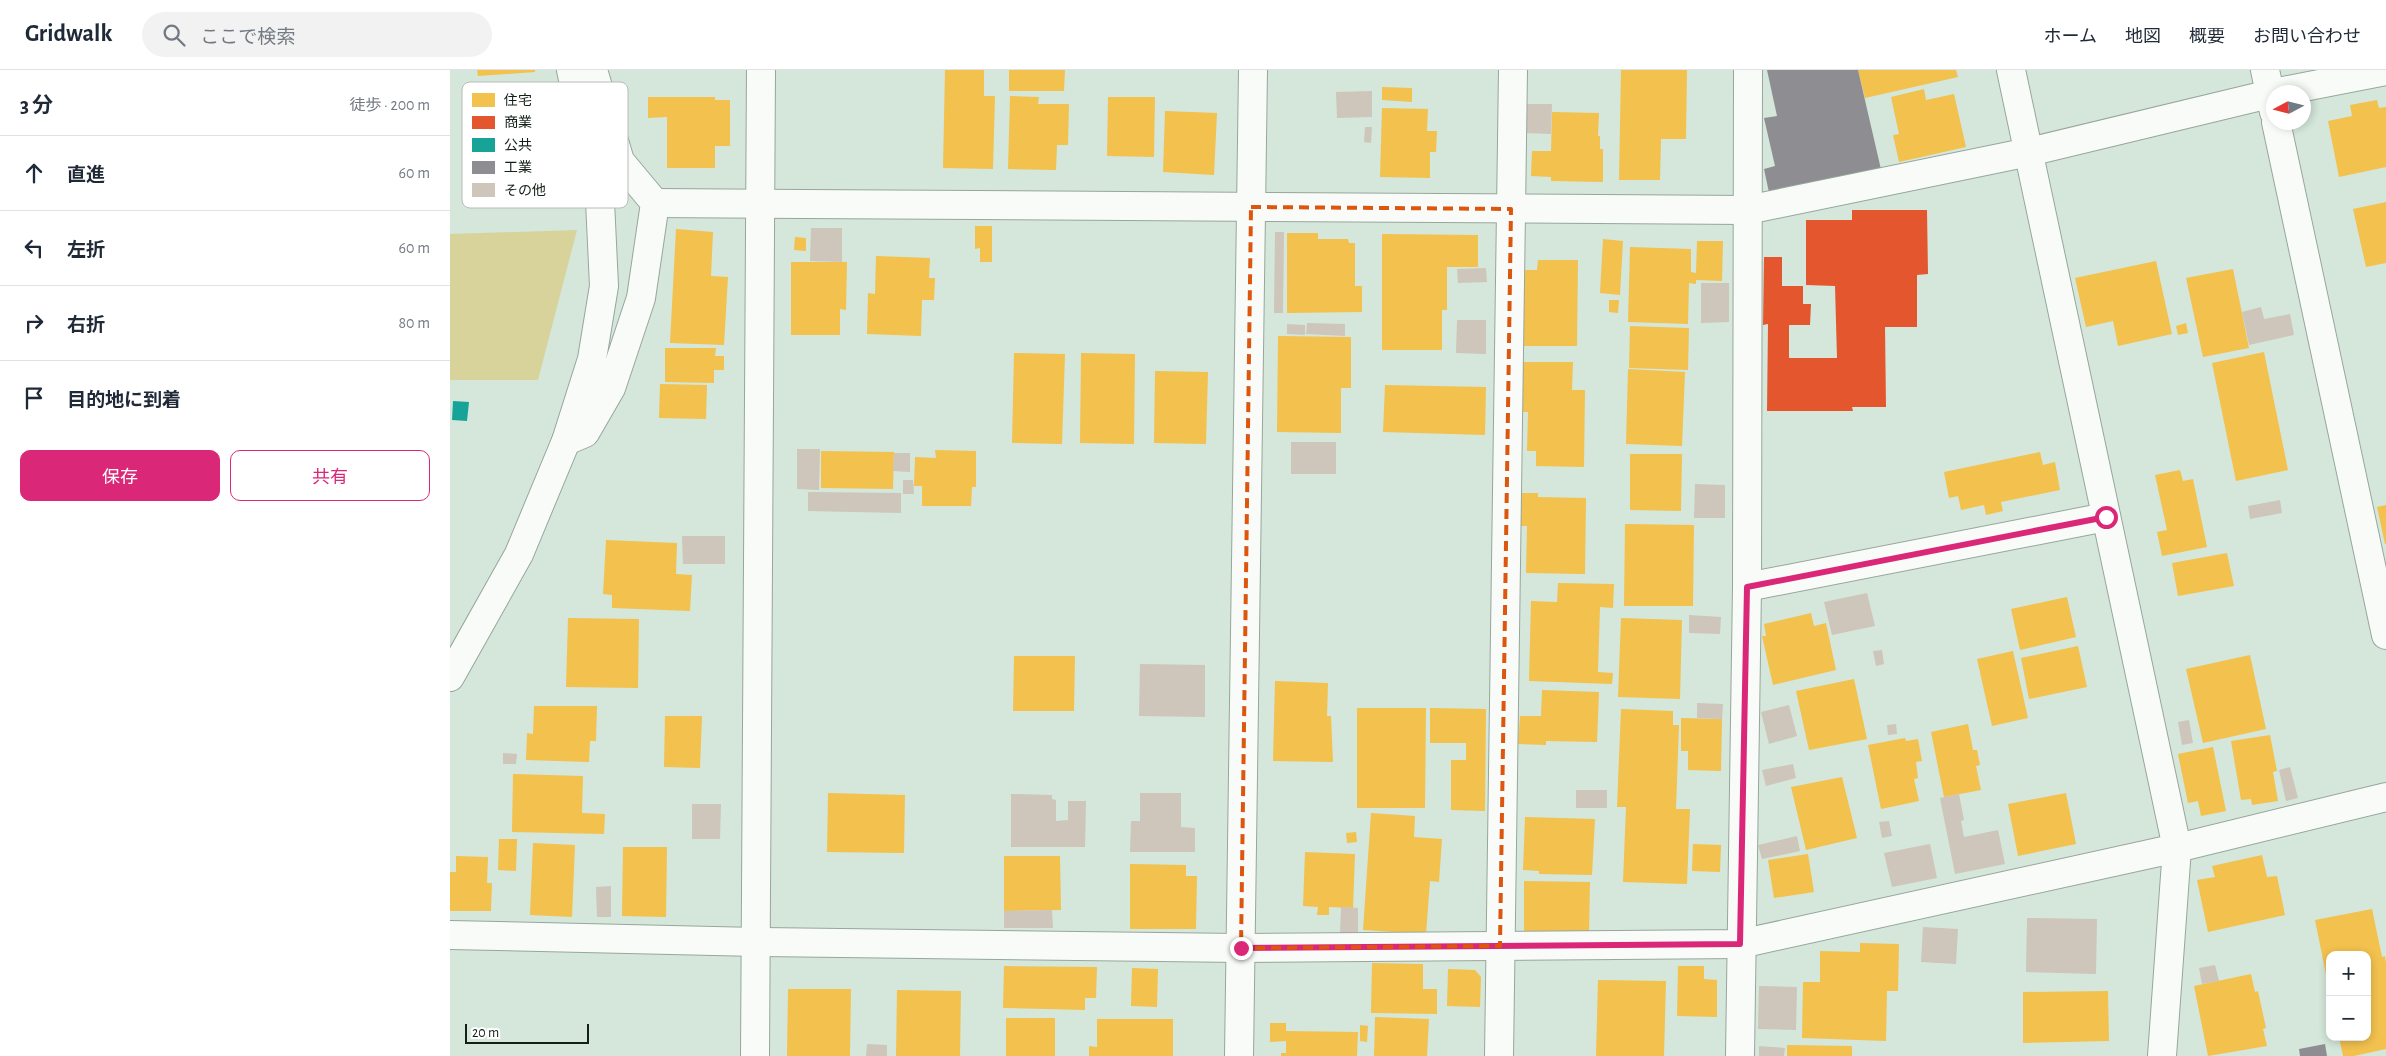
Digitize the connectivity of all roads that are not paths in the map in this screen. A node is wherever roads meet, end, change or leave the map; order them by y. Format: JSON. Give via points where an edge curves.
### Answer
{"nodes":[{"id":1,"x":593,"y":70,"type":"edge"},
{"id":2,"x":761,"y":70,"type":"edge"},
{"id":3,"x":1253,"y":70,"type":"edge"},
{"id":4,"x":1513,"y":70,"type":"edge"},
{"id":5,"x":1748,"y":70,"type":"edge"},
{"id":6,"x":2011,"y":70,"type":"edge"},
{"id":7,"x":2386,"y":71,"type":"edge"},
{"id":8,"x":597,"y":82,"type":"edge"},
{"id":9,"x":2310,"y":85,"type":"edge"},
{"id":10,"x":2266,"y":93,"type":"edge"},
{"id":11,"x":2278,"y":130,"type":"edge"},
{"id":12,"x":2028,"y":152,"type":"junction"},
{"id":13,"x":628,"y":171,"type":"edge"},
{"id":14,"x":655,"y":203,"type":"junction"},
{"id":15,"x":759,"y":203,"type":"junction"},
{"id":16,"x":1251,"y":207,"type":"junction"},
{"id":17,"x":600,"y":208,"type":"edge"},
{"id":18,"x":1511,"y":209,"type":"junction"},
{"id":19,"x":1747,"y":210,"type":"junction"},
{"id":20,"x":566,"y":440,"type":"junction"},
{"id":21,"x":2106,"y":517,"type":"junction"},
{"id":22,"x":1747,"y":587,"type":"junction"},
{"id":23,"x":2386,"y":634,"type":"edge"},
{"id":24,"x":450,"y":677,"type":"edge"},
{"id":25,"x":2386,"y":797,"type":"edge"},
{"id":26,"x":2177,"y":848,"type":"junction"},
{"id":27,"x":450,"y":935,"type":"edge"},
{"id":28,"x":757,"y":942,"type":"junction"},
{"id":29,"x":1740,"y":944,"type":"junction"},
{"id":30,"x":1500,"y":946,"type":"junction"},
{"id":31,"x":1241,"y":948,"type":"junction"},
{"id":32,"x":756,"y":1056,"type":"edge"},
{"id":33,"x":1239,"y":1056,"type":"edge"},
{"id":34,"x":1499,"y":1056,"type":"edge"},
{"id":35,"x":1740,"y":1056,"type":"edge"},
{"id":36,"x":2162,"y":1056,"type":"edge"}],
"edges":[{"from":1,"to":8,"type":"street"},
{"from":2,"to":15,"type":"street"},
{"from":3,"to":16,"type":"street"},
{"from":4,"to":18,"type":"street"},
{"from":5,"to":19,"type":"street"},
{"from":6,"to":12,"type":"street"},
{"from":7,"to":9,"type":"street"},
{"from":10,"to":12,"type":"street"},
{"from":11,"to":23,"type":"street"},
{"from":12,"to":19,"type":"street"},
{"from":12,"to":21,"type":"street"},
{"from":13,"to":14,"type":"street"},
{"from":14,"to":15,"type":"street"},
{"from":14,"to":20,"type":"street","via":[[641,298],[611,388],[585,433]]},
{"from":15,"to":16,"type":"street"},
{"from":15,"to":28,"type":"street"},
{"from":16,"to":18,"type":"street"},
{"from":16,"to":31,"type":"street"},
{"from":17,"to":20,"type":"street","via":[[604,286],[592,359]]},
{"from":18,"to":19,"type":"street"},
{"from":18,"to":30,"type":"street"},
{"from":19,"to":22,"type":"street"},
{"from":20,"to":24,"type":"street","via":[[519,554]]},
{"from":21,"to":22,"type":"street"},
{"from":21,"to":26,"type":"street"},
{"from":22,"to":29,"type":"street"},
{"from":25,"to":26,"type":"street"},
{"from":26,"to":29,"type":"street"},
{"from":26,"to":36,"type":"street"},
{"from":27,"to":28,"type":"street"},
{"from":28,"to":31,"type":"street"},
{"from":28,"to":32,"type":"street"},
{"from":29,"to":30,"type":"street"},
{"from":29,"to":35,"type":"street"},
{"from":30,"to":31,"type":"street"},
{"from":30,"to":34,"type":"street"},
{"from":31,"to":33,"type":"street"}]}
